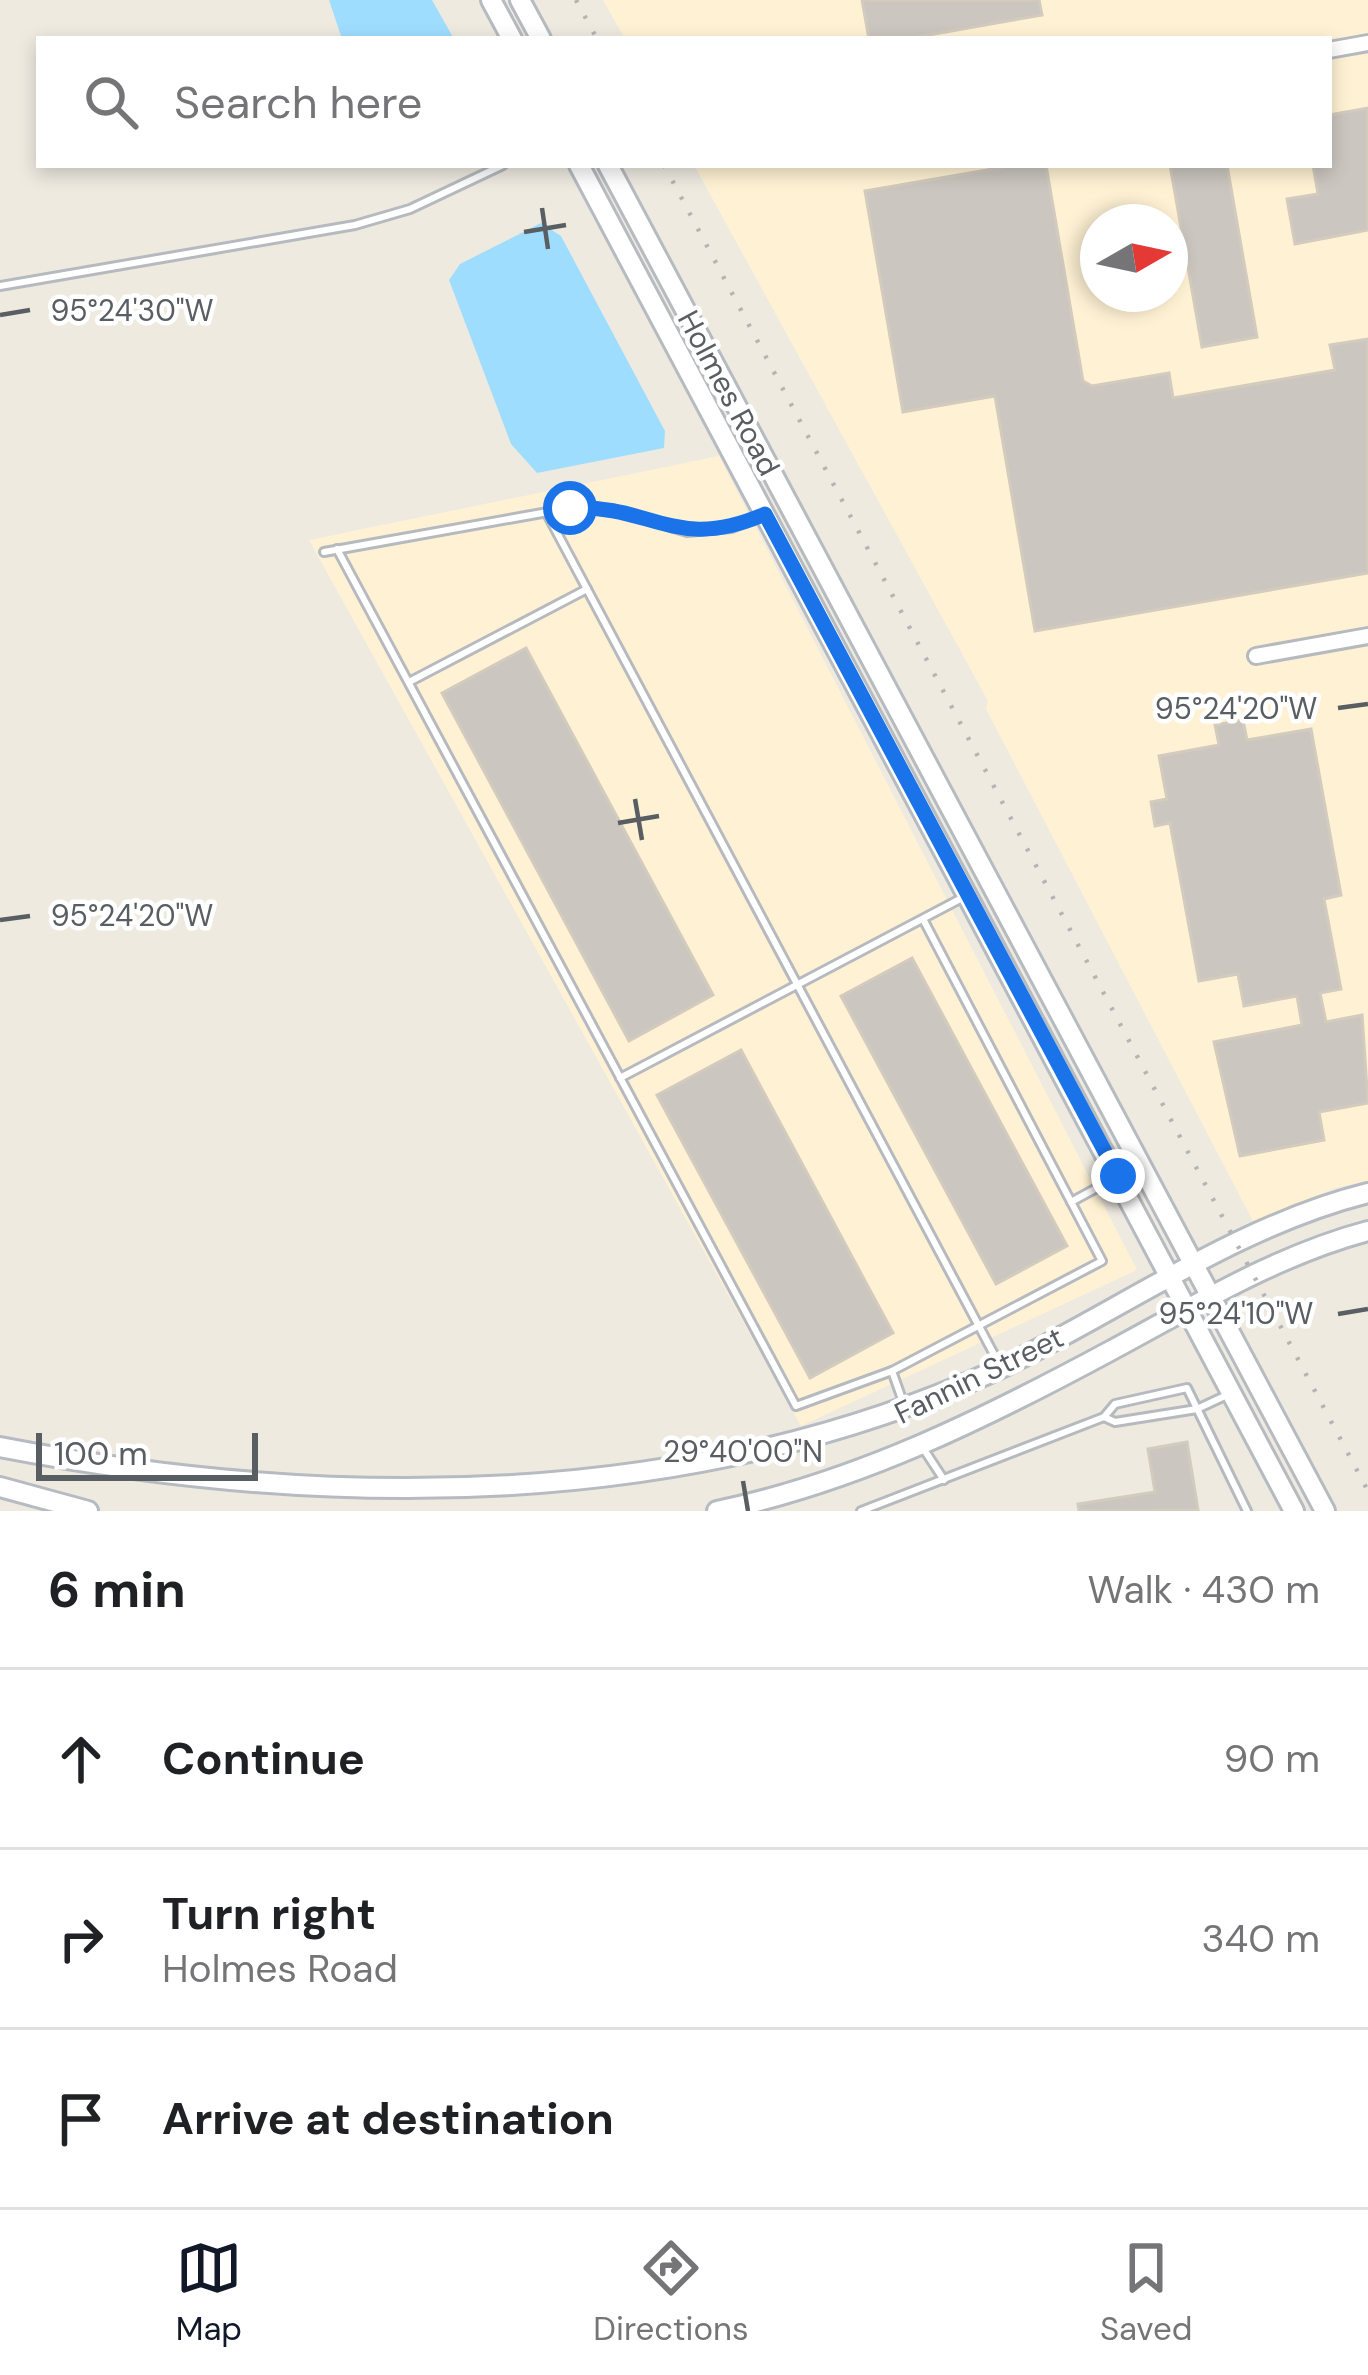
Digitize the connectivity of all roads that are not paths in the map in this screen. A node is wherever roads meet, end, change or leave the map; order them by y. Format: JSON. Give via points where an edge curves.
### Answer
{"nodes":[{"id":1,"x":491,"y":0,"type":"edge"},
{"id":2,"x":520,"y":0,"type":"edge"},
{"id":3,"x":510,"y":36,"type":"edge"},
{"id":4,"x":539,"y":36,"type":"edge"},
{"id":5,"x":1368,"y":43,"type":"edge"},
{"id":6,"x":1332,"y":49,"type":"edge"},
{"id":7,"x":497,"y":168,"type":"edge"},
{"id":8,"x":581,"y":168,"type":"edge"},
{"id":9,"x":610,"y":168,"type":"edge"},
{"id":10,"x":0,"y":286,"type":"edge"},
{"id":11,"x":786,"y":501,"type":"junction"},
{"id":12,"x":546,"y":512,"type":"junction"},
{"id":13,"x":765,"y":514,"type":"junction"},
{"id":14,"x":337,"y":550,"type":"junction"},
{"id":15,"x":324,"y":552,"type":"dead end"},
{"id":16,"x":587,"y":590,"type":"junction"},
{"id":17,"x":1368,"y":636,"type":"edge"},
{"id":18,"x":1256,"y":656,"type":"dead end"},
{"id":19,"x":408,"y":682,"type":"junction"},
{"id":20,"x":990,"y":885,"type":"junction"},
{"id":21,"x":968,"y":895,"type":"junction"},
{"id":22,"x":923,"y":919,"type":"junction"},
{"id":23,"x":797,"y":986,"type":"junction"},
{"id":24,"x":620,"y":1078,"type":"junction"},
{"id":25,"x":1118,"y":1176,"type":"junction"},
{"id":26,"x":1368,"y":1193,"type":"edge"},
{"id":27,"x":1070,"y":1202,"type":"junction"},
{"id":28,"x":1368,"y":1231,"type":"edge"},
{"id":29,"x":1193,"y":1266,"type":"junction"},
{"id":30,"x":1172,"y":1278,"type":"junction"},
{"id":31,"x":1211,"y":1298,"type":"junction"},
{"id":32,"x":1188,"y":1309,"type":"junction"},
{"id":33,"x":978,"y":1327,"type":"junction"},
{"id":34,"x":1001,"y":1368,"type":"junction"},
{"id":35,"x":892,"y":1371,"type":"junction"},
{"id":36,"x":1232,"y":1393,"type":"junction"},
{"id":37,"x":1197,"y":1409,"type":"junction"},
{"id":38,"x":907,"y":1412,"type":"junction"},
{"id":39,"x":1104,"y":1417,"type":"junction"},
{"id":40,"x":921,"y":1446,"type":"junction"},
{"id":41,"x":0,"y":1447,"type":"edge"},
{"id":42,"x":944,"y":1480,"type":"junction"},
{"id":43,"x":0,"y":1487,"type":"edge"},
{"id":44,"x":291,"y":1506,"type":"dead end"},
{"id":45,"x":483,"y":1507,"type":"dead end"},
{"id":46,"x":88,"y":1511,"type":"edge"},
{"id":47,"x":717,"y":1511,"type":"edge"},
{"id":48,"x":861,"y":1511,"type":"edge"},
{"id":49,"x":1247,"y":1511,"type":"edge"},
{"id":50,"x":1294,"y":1511,"type":"edge"},
{"id":51,"x":1325,"y":1511,"type":"edge"}],
"edges":[{"from":1,"to":3,"type":"main road"},
{"from":2,"to":4,"type":"main road"},
{"from":5,"to":6,"type":"street"},
{"from":7,"to":10,"type":"lane","via":[[356,225]]},
{"from":8,"to":13,"type":"main road","name":"Holmes Road"},
{"from":9,"to":11,"type":"main road","name":"Holmes Road"},
{"from":11,"to":13,"type":"main road"},
{"from":11,"to":20,"type":"main road","name":"Holmes Road"},
{"from":12,"to":13,"type":"lane","via":[[593,507],[687,532],[732,528]]},
{"from":12,"to":14,"type":"lane"},
{"from":12,"to":16,"type":"lane"},
{"from":13,"to":21,"type":"main road","name":"Holmes Road"},
{"from":14,"to":15,"type":"lane"},
{"from":14,"to":19,"type":"lane"},
{"from":16,"to":19,"type":"lane"},
{"from":16,"to":23,"type":"lane"},
{"from":17,"to":18,"type":"street"},
{"from":19,"to":24,"type":"lane"},
{"from":20,"to":21,"type":"main road"},
{"from":20,"to":29,"type":"main road","name":"Holmes Road"},
{"from":21,"to":22,"type":"lane"},
{"from":21,"to":25,"type":"main road","name":"Holmes Road"},
{"from":22,"to":23,"type":"lane"},
{"from":22,"to":27,"type":"lane"},
{"from":23,"to":24,"type":"lane"},
{"from":23,"to":33,"type":"lane"},
{"from":24,"to":35,"type":"lane","via":[[796,1406]]},
{"from":25,"to":27,"type":"lane"},
{"from":25,"to":30,"type":"main road","name":"Holmes Road"},
{"from":26,"to":29,"type":"main road","name":"Fannin Street","via":[[1278,1222]]},
{"from":27,"to":33,"type":"lane","via":[[1102,1262]]},
{"from":28,"to":31,"type":"main road","name":"Fannin Street"},
{"from":29,"to":30,"type":"main road","name":"Fannin Street"},
{"from":29,"to":31,"type":"main road","name":"Holmes Road"},
{"from":30,"to":32,"type":"main road","name":"Holmes Road"},
{"from":30,"to":34,"type":"main road","name":"Fannin Street"},
{"from":31,"to":32,"type":"main road","name":"Fannin Street"},
{"from":31,"to":51,"type":"main road","name":"Holmes Road"},
{"from":32,"to":36,"type":"main road","name":"Holmes Road"},
{"from":32,"to":40,"type":"main road","name":"Fannin Street"},
{"from":33,"to":34,"type":"lane"},
{"from":33,"to":35,"type":"lane"},
{"from":34,"to":38,"type":"main road","name":"Fannin Street"},
{"from":35,"to":38,"type":"lane"},
{"from":36,"to":37,"type":"lane"},
{"from":36,"to":50,"type":"main road","name":"Holmes Road"},
{"from":37,"to":39,"type":"lane"},
{"from":37,"to":39,"type":"lane","via":[[1187,1388],[1115,1404]]},
{"from":37,"to":49,"type":"lane"},
{"from":38,"to":40,"type":"main road"},
{"from":38,"to":45,"type":"main road","name":"Fannin Street","via":[[748,1466]]},
{"from":39,"to":42,"type":"lane"},
{"from":40,"to":42,"type":"lane"},
{"from":40,"to":47,"type":"main road","name":"Fannin Street"},
{"from":41,"to":44,"type":"main road","via":[[148,1485]]},
{"from":42,"to":48,"type":"lane"},
{"from":43,"to":46,"type":"main road"}]}
